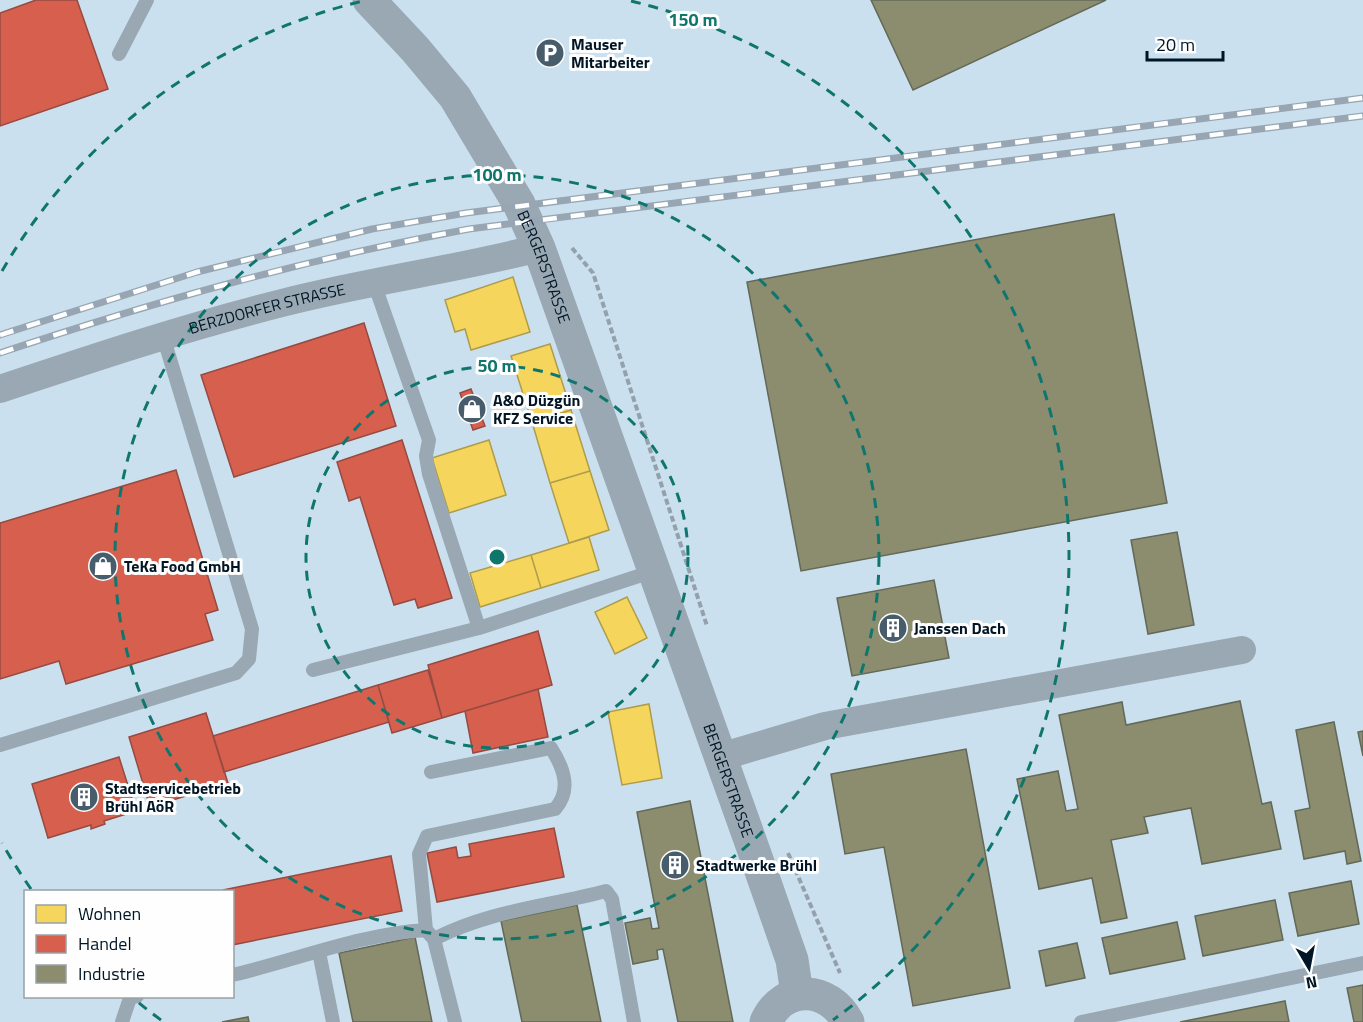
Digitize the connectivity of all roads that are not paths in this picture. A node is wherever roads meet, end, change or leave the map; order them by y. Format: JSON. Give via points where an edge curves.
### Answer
{"nodes":[{"id":1,"x":147,"y":0,"type":"edge"},
{"id":2,"x":369,"y":0,"type":"edge"},
{"id":3,"x":120,"y":54,"type":"dead end"},
{"id":4,"x":539,"y":248,"type":"junction"},
{"id":5,"x":374,"y":283,"type":"junction"},
{"id":6,"x":163,"y":336,"type":"junction"},
{"id":7,"x":0,"y":389,"type":"edge"},
{"id":8,"x":656,"y":570,"type":"junction"},
{"id":9,"x":479,"y":628,"type":"junction"},
{"id":10,"x":1242,"y":650,"type":"dead end"},
{"id":11,"x":313,"y":670,"type":"dead end"},
{"id":12,"x":0,"y":745,"type":"edge"},
{"id":13,"x":720,"y":757,"type":"junction"},
{"id":14,"x":431,"y":772,"type":"dead end"},
{"id":15,"x":430,"y":934,"type":"junction"},
{"id":16,"x":319,"y":952,"type":"junction"},
{"id":17,"x":1363,"y":963,"type":"edge"},
{"id":18,"x":234,"y":974,"type":"edge"},
{"id":19,"x":797,"y":994,"type":"junction"},
{"id":20,"x":129,"y":998,"type":"edge"},
{"id":21,"x":122,"y":1022,"type":"edge"},
{"id":22,"x":333,"y":1022,"type":"edge"},
{"id":23,"x":455,"y":1022,"type":"edge"},
{"id":24,"x":634,"y":1022,"type":"edge"},
{"id":25,"x":766,"y":1022,"type":"edge"},
{"id":26,"x":848,"y":1022,"type":"edge"},
{"id":27,"x":1081,"y":1022,"type":"edge"}],
"edges":[{"from":1,"to":3,"type":"lane"},
{"from":2,"to":4,"type":"street","name":"BERGERSTRASSE","via":[[454,97],[519,204]]},
{"from":4,"to":5,"type":"street","name":"BERZDORFER STRASSE"},
{"from":4,"to":8,"type":"street","name":"BERGERSTRASSE"},
{"from":5,"to":6,"type":"street","name":"BERZDORFER STRASSE","via":[[284,302]]},
{"from":5,"to":9,"type":"lane","via":[[429,440],[429,474]]},
{"from":6,"to":7,"type":"street","name":"BERZDORFER STRASSE"},
{"from":6,"to":12,"type":"lane","via":[[252,629],[249,658],[236,673]]},
{"from":8,"to":9,"type":"lane"},
{"from":8,"to":13,"type":"street","name":"BERGERSTRASSE"},
{"from":9,"to":11,"type":"lane"},
{"from":10,"to":13,"type":"street","via":[[825,726]]},
{"from":13,"to":19,"type":"street","name":"BERGERSTRASSE","via":[[792,960]]},
{"from":14,"to":15,"type":"lane","via":[[551,748],[562,765],[566,787],[555,809],[427,836],[418,854]]},
{"from":15,"to":16,"type":"lane","via":[[344,944]]},
{"from":15,"to":23,"type":"lane"},
{"from":15,"to":24,"type":"lane","via":[[520,908],[606,891],[612,899]]},
{"from":16,"to":18,"type":"lane"},
{"from":16,"to":22,"type":"lane"},
{"from":17,"to":27,"type":"lane"},
{"from":19,"to":25,"type":"street","via":[[782,1001]]},
{"from":19,"to":26,"type":"street","via":[[829,999]]},
{"from":20,"to":21,"type":"lane"}]}
